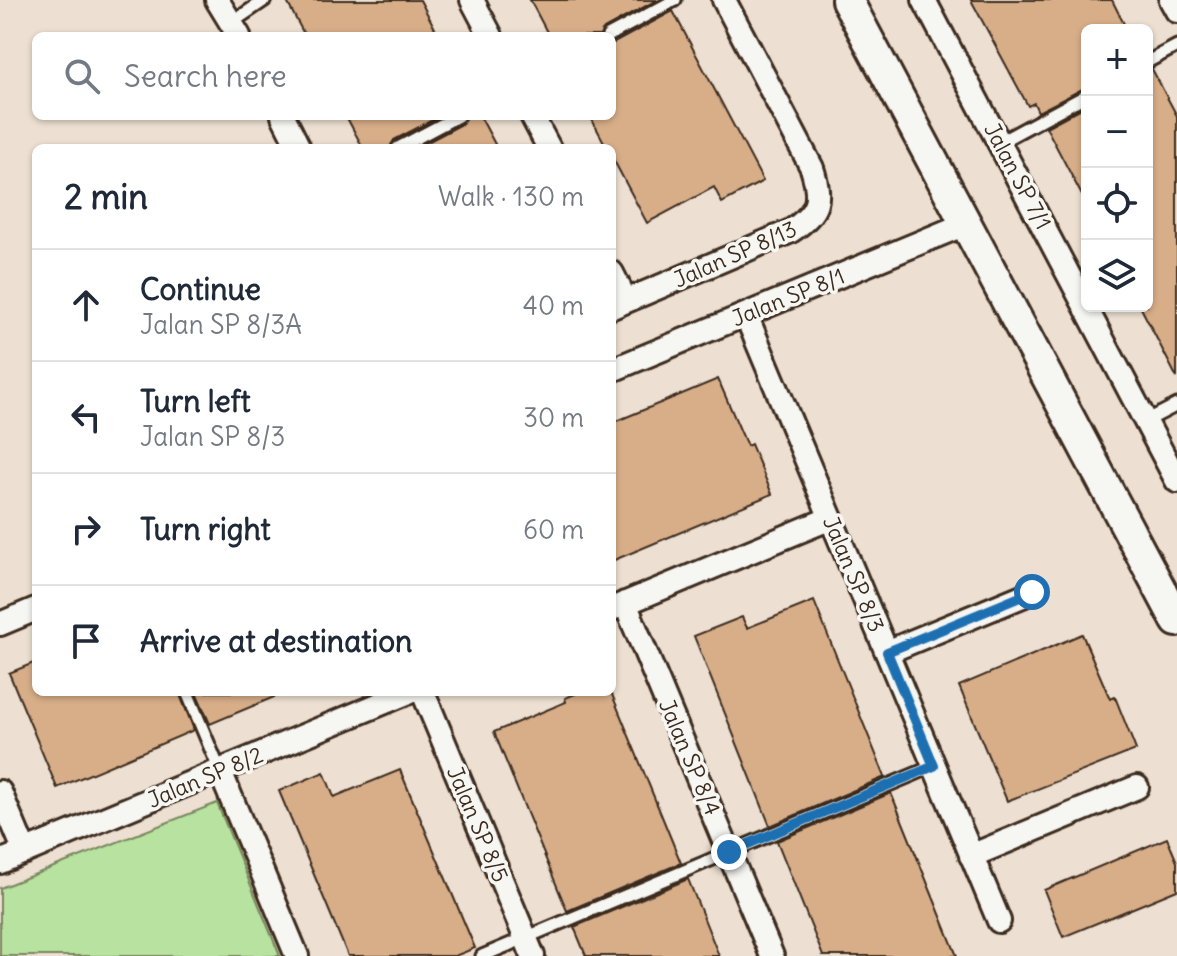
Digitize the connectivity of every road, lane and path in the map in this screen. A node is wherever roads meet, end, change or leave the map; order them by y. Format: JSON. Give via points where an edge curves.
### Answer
{"nodes":[{"id":1,"x":217,"y":0,"type":"edge"},
{"id":2,"x":265,"y":0,"type":"edge"},
{"id":3,"x":472,"y":0,"type":"edge"},
{"id":4,"x":675,"y":0,"type":"edge"},
{"id":5,"x":724,"y":0,"type":"edge"},
{"id":6,"x":847,"y":0,"type":"edge"},
{"id":7,"x":924,"y":0,"type":"edge"},
{"id":8,"x":1171,"y":0,"type":"edge"},
{"id":9,"x":1177,"y":11,"type":"edge"},
{"id":10,"x":235,"y":30,"type":"edge"},
{"id":11,"x":489,"y":32,"type":"edge"},
{"id":12,"x":615,"y":32,"type":"edge"},
{"id":13,"x":1177,"y":46,"type":"edge"},
{"id":14,"x":1153,"y":59,"type":"edge"},
{"id":15,"x":1085,"y":96,"type":"edge"},
{"id":16,"x":285,"y":120,"type":"edge"},
{"id":17,"x":450,"y":120,"type":"edge"},
{"id":18,"x":534,"y":120,"type":"edge"},
{"id":19,"x":1000,"y":142,"type":"junction"},
{"id":20,"x":297,"y":144,"type":"edge"},
{"id":21,"x":406,"y":144,"type":"edge"},
{"id":22,"x":547,"y":144,"type":"edge"},
{"id":23,"x":965,"y":224,"type":"junction"},
{"id":24,"x":619,"y":304,"type":"edge"},
{"id":25,"x":746,"y":315,"type":"junction"},
{"id":26,"x":616,"y":368,"type":"edge"},
{"id":27,"x":1177,"y":405,"type":"edge"},
{"id":28,"x":1146,"y":421,"type":"junction"},
{"id":29,"x":1177,"y":481,"type":"edge"},
{"id":30,"x":831,"y":518,"type":"junction"},
{"id":31,"x":1032,"y":592,"type":"dead end"},
{"id":32,"x":618,"y":606,"type":"edge"},
{"id":33,"x":32,"y":611,"type":"edge"},
{"id":34,"x":1177,"y":621,"type":"edge"},
{"id":35,"x":0,"y":624,"type":"edge"},
{"id":36,"x":887,"y":652,"type":"junction"},
{"id":37,"x":189,"y":696,"type":"edge"},
{"id":38,"x":399,"y":696,"type":"edge"},
{"id":39,"x":425,"y":696,"type":"edge"},
{"id":40,"x":934,"y":766,"type":"junction"},
{"id":41,"x":220,"y":771,"type":"junction"},
{"id":42,"x":1137,"y":787,"type":"dead end"},
{"id":43,"x":0,"y":792,"type":"edge"},
{"id":44,"x":25,"y":852,"type":"junction"},
{"id":45,"x":729,"y":852,"type":"junction"},
{"id":46,"x":971,"y":856,"type":"junction"},
{"id":47,"x":0,"y":862,"type":"edge"},
{"id":48,"x":999,"y":921,"type":"dead end"},
{"id":49,"x":529,"y":947,"type":"edge"},
{"id":50,"x":297,"y":956,"type":"edge"},
{"id":51,"x":482,"y":956,"type":"edge"},
{"id":52,"x":772,"y":956,"type":"edge"}],
"edges":[{"from":1,"to":10,"type":"street"},
{"from":2,"to":10,"type":"lane"},
{"from":3,"to":11,"type":"street"},
{"from":4,"to":12,"type":"lane"},
{"from":5,"to":24,"type":"street","name":"Jalan SP 8/13","via":[[812,168],[817,205],[791,231]]},
{"from":6,"to":23,"type":"street"},
{"from":7,"to":19,"type":"street","name":"Jalan SP 7/1"},
{"from":8,"to":9,"type":"street"},
{"from":13,"to":14,"type":"lane"},
{"from":15,"to":19,"type":"lane"},
{"from":16,"to":20,"type":"street"},
{"from":17,"to":21,"type":"lane"},
{"from":18,"to":22,"type":"street"},
{"from":19,"to":28,"type":"street","name":"Jalan SP 7/1"},
{"from":23,"to":25,"type":"street","name":"Jalan SP 8/1"},
{"from":23,"to":34,"type":"street"},
{"from":25,"to":26,"type":"street","name":"Jalan SP 8/1"},
{"from":25,"to":30,"type":"street","name":"Jalan SP 8/3"},
{"from":27,"to":28,"type":"lane"},
{"from":28,"to":29,"type":"street","name":"Jalan SP 7/1"},
{"from":30,"to":32,"type":"street"},
{"from":30,"to":36,"type":"street","name":"Jalan SP 8/3"},
{"from":31,"to":36,"type":"street"},
{"from":32,"to":45,"type":"street","name":"Jalan SP 8/4"},
{"from":33,"to":35,"type":"street"},
{"from":36,"to":40,"type":"street","name":"Jalan SP 8/3"},
{"from":37,"to":41,"type":"lane"},
{"from":38,"to":41,"type":"street","name":"Jalan SP 8/2"},
{"from":39,"to":49,"type":"street","name":"Jalan SP 8/5"},
{"from":40,"to":45,"type":"lane"},
{"from":40,"to":46,"type":"street","name":"Jalan SP 8/3"},
{"from":41,"to":44,"type":"street","name":"Jalan SP 8/2"},
{"from":41,"to":50,"type":"street"},
{"from":42,"to":46,"type":"street"},
{"from":43,"to":44,"type":"street"},
{"from":44,"to":47,"type":"street","name":"Jalan SP 8/2"},
{"from":45,"to":49,"type":"lane"},
{"from":45,"to":52,"type":"street","name":"Jalan SP 8/4"},
{"from":46,"to":48,"type":"street","name":"Jalan SP 8/3"},
{"from":49,"to":51,"type":"lane"}]}
